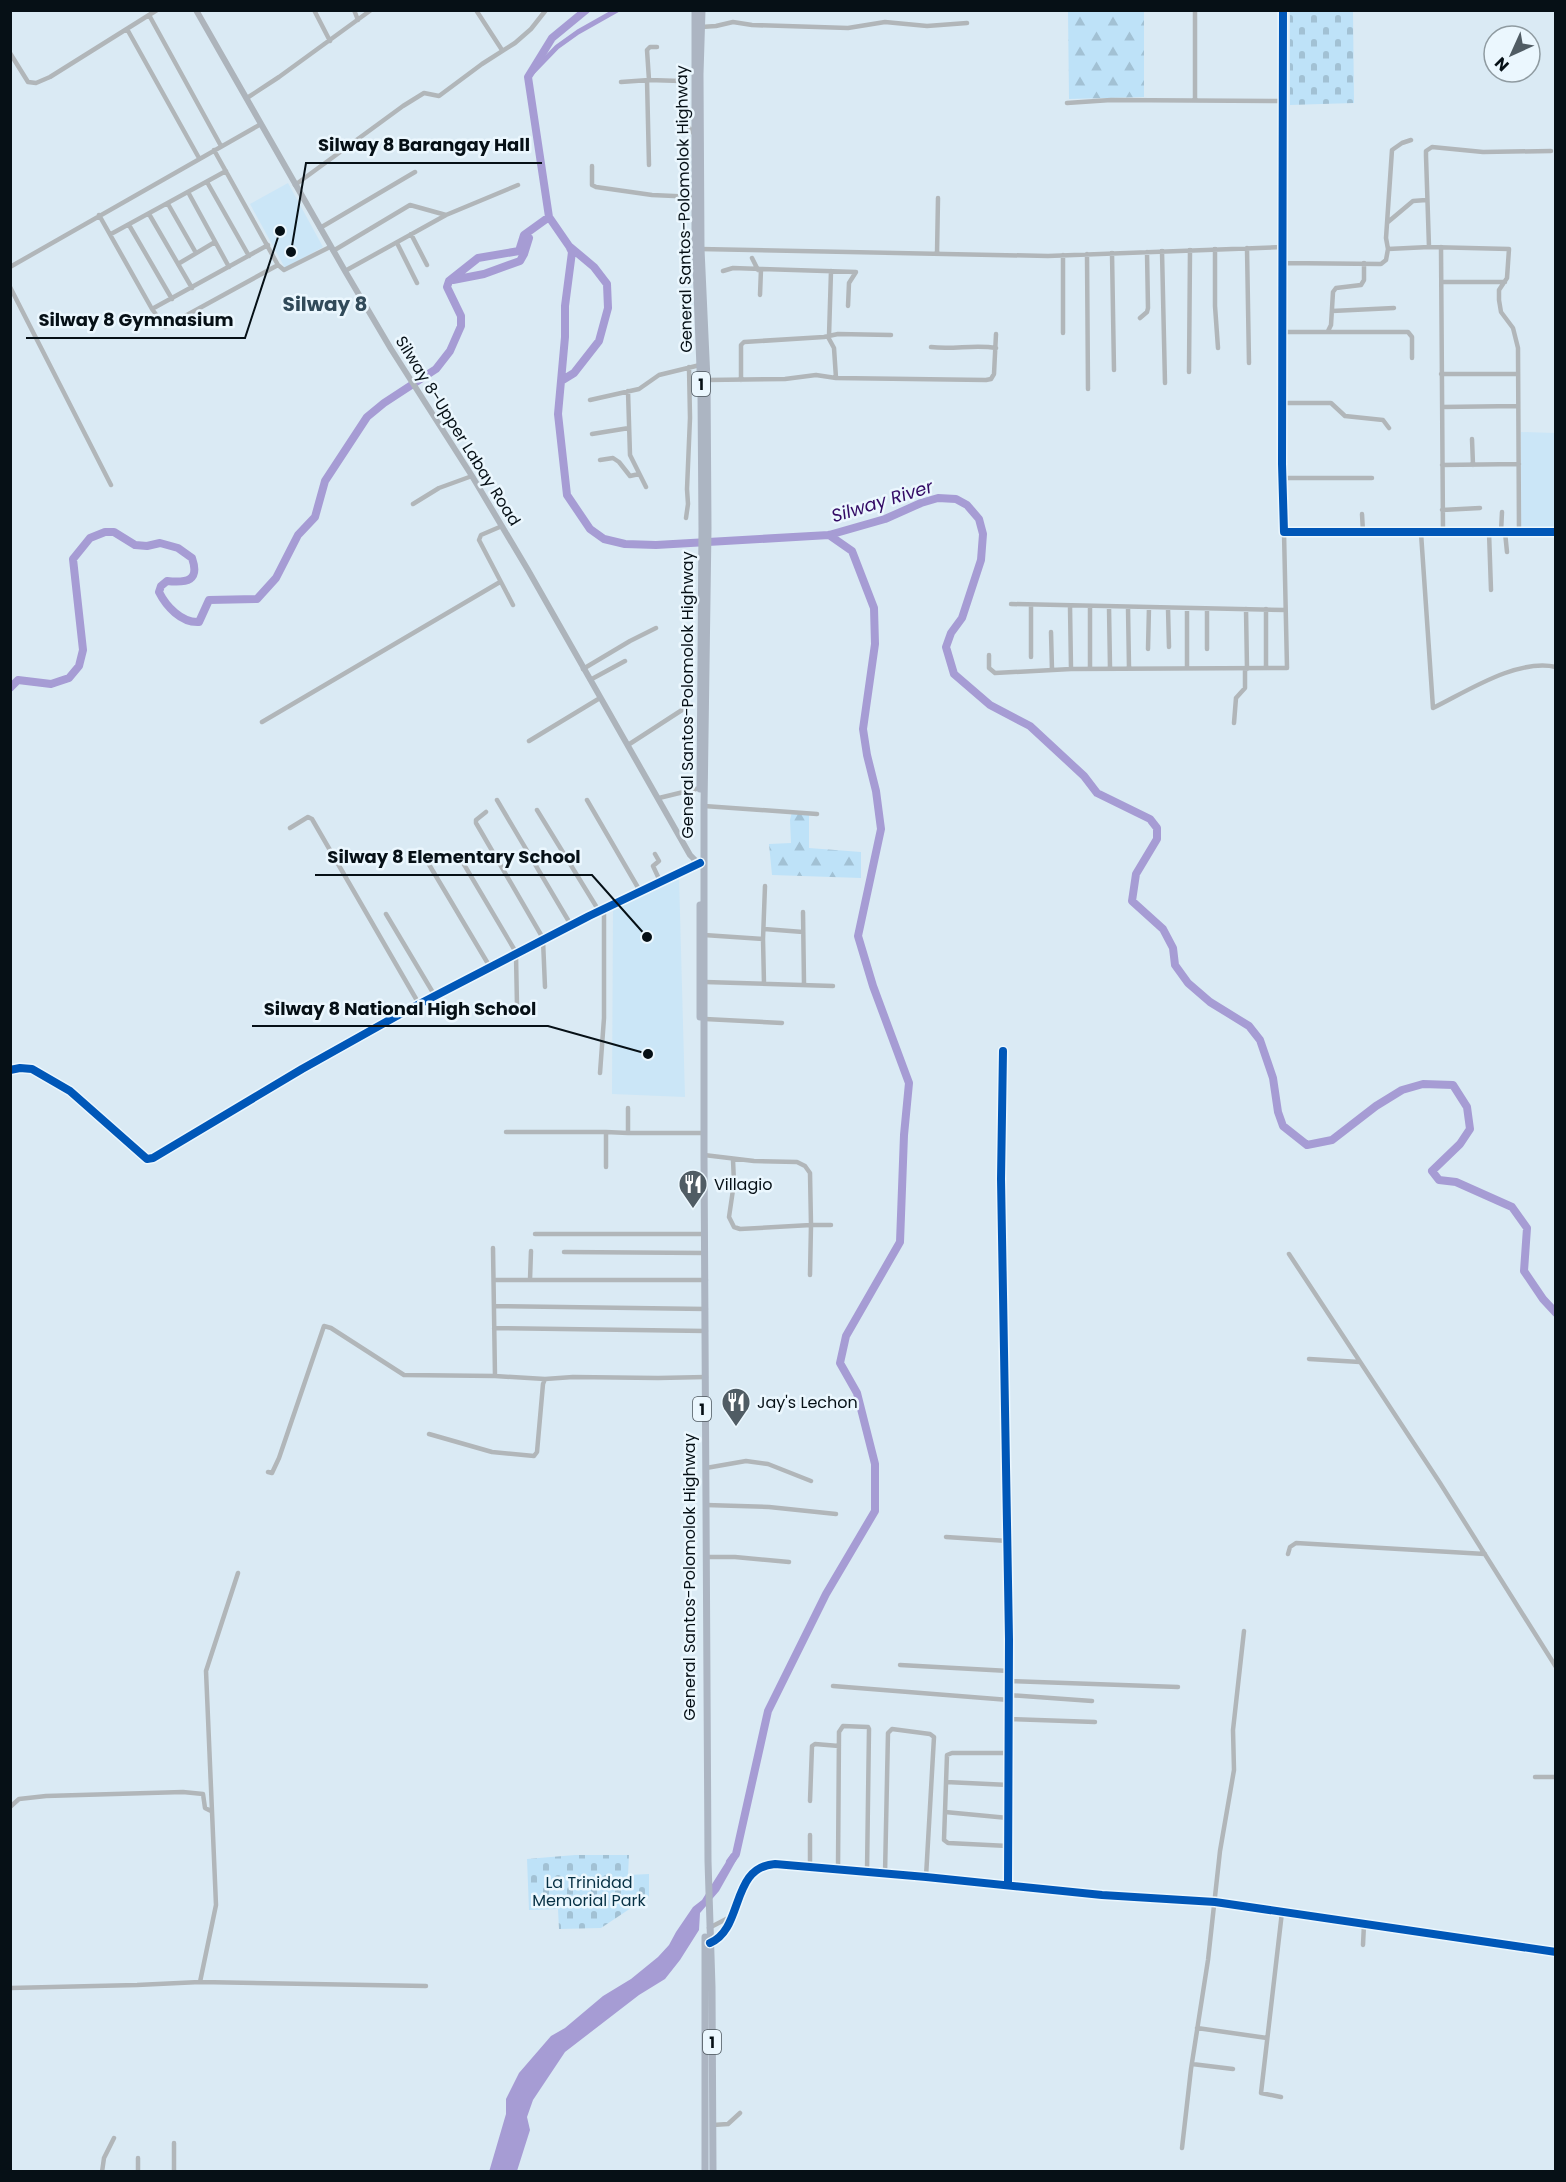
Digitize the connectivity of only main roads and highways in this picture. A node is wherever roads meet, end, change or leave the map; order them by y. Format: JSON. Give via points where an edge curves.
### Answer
{"nodes":[{"id":1,"x":196,"y":10,"type":"edge"},
{"id":2,"x":695,"y":10,"type":"edge"},
{"id":3,"x":702,"y":10,"type":"edge"},
{"id":4,"x":698,"y":249,"type":"junction"},
{"id":5,"x":705,"y":528,"type":"junction"},
{"id":6,"x":705,"y":561,"type":"junction"},
{"id":7,"x":702,"y":863,"type":"junction"},
{"id":8,"x":703,"y":1253,"type":"junction"},
{"id":9,"x":704,"y":1377,"type":"junction"},
{"id":10,"x":707,"y":1879,"type":"junction"},
{"id":11,"x":707,"y":1915,"type":"junction"},
{"id":12,"x":705,"y":2172,"type":"edge"},
{"id":13,"x":713,"y":2172,"type":"edge"}],
"edges":[{"from":1,"to":7,"type":"main road","name":"Silway 8-Upper Labay Road","via":[[319,229],[502,526],[690,855]]},
{"from":2,"to":4,"type":"highway","name":"General Santos-Polomolok Highway","number":"1"},
{"from":3,"to":4,"type":"highway","number":"1"},
{"from":4,"to":5,"type":"highway","name":"General Santos-Polomolok Highway","number":"1"},
{"from":4,"to":5,"type":"highway","number":"1","via":[[707,380]]},
{"from":5,"to":6,"type":"highway","number":"1"},
{"from":6,"to":7,"type":"highway","number":"1"},
{"from":6,"to":7,"type":"highway","name":"General Santos-Polomolok Highway","number":"1"},
{"from":7,"to":8,"type":"highway","number":"1"},
{"from":7,"to":8,"type":"highway","name":"General Santos-Polomolok Highway","number":"1"},
{"from":8,"to":9,"type":"highway","number":"1"},
{"from":9,"to":10,"type":"highway","name":"General Santos-Polomolok Highway","number":"1"},
{"from":9,"to":10,"type":"highway","number":"1"},
{"from":10,"to":11,"type":"highway","number":"1"},
{"from":11,"to":12,"type":"highway","number":"1"},
{"from":11,"to":13,"type":"highway","number":"1","via":[[712,1987]]}]}
